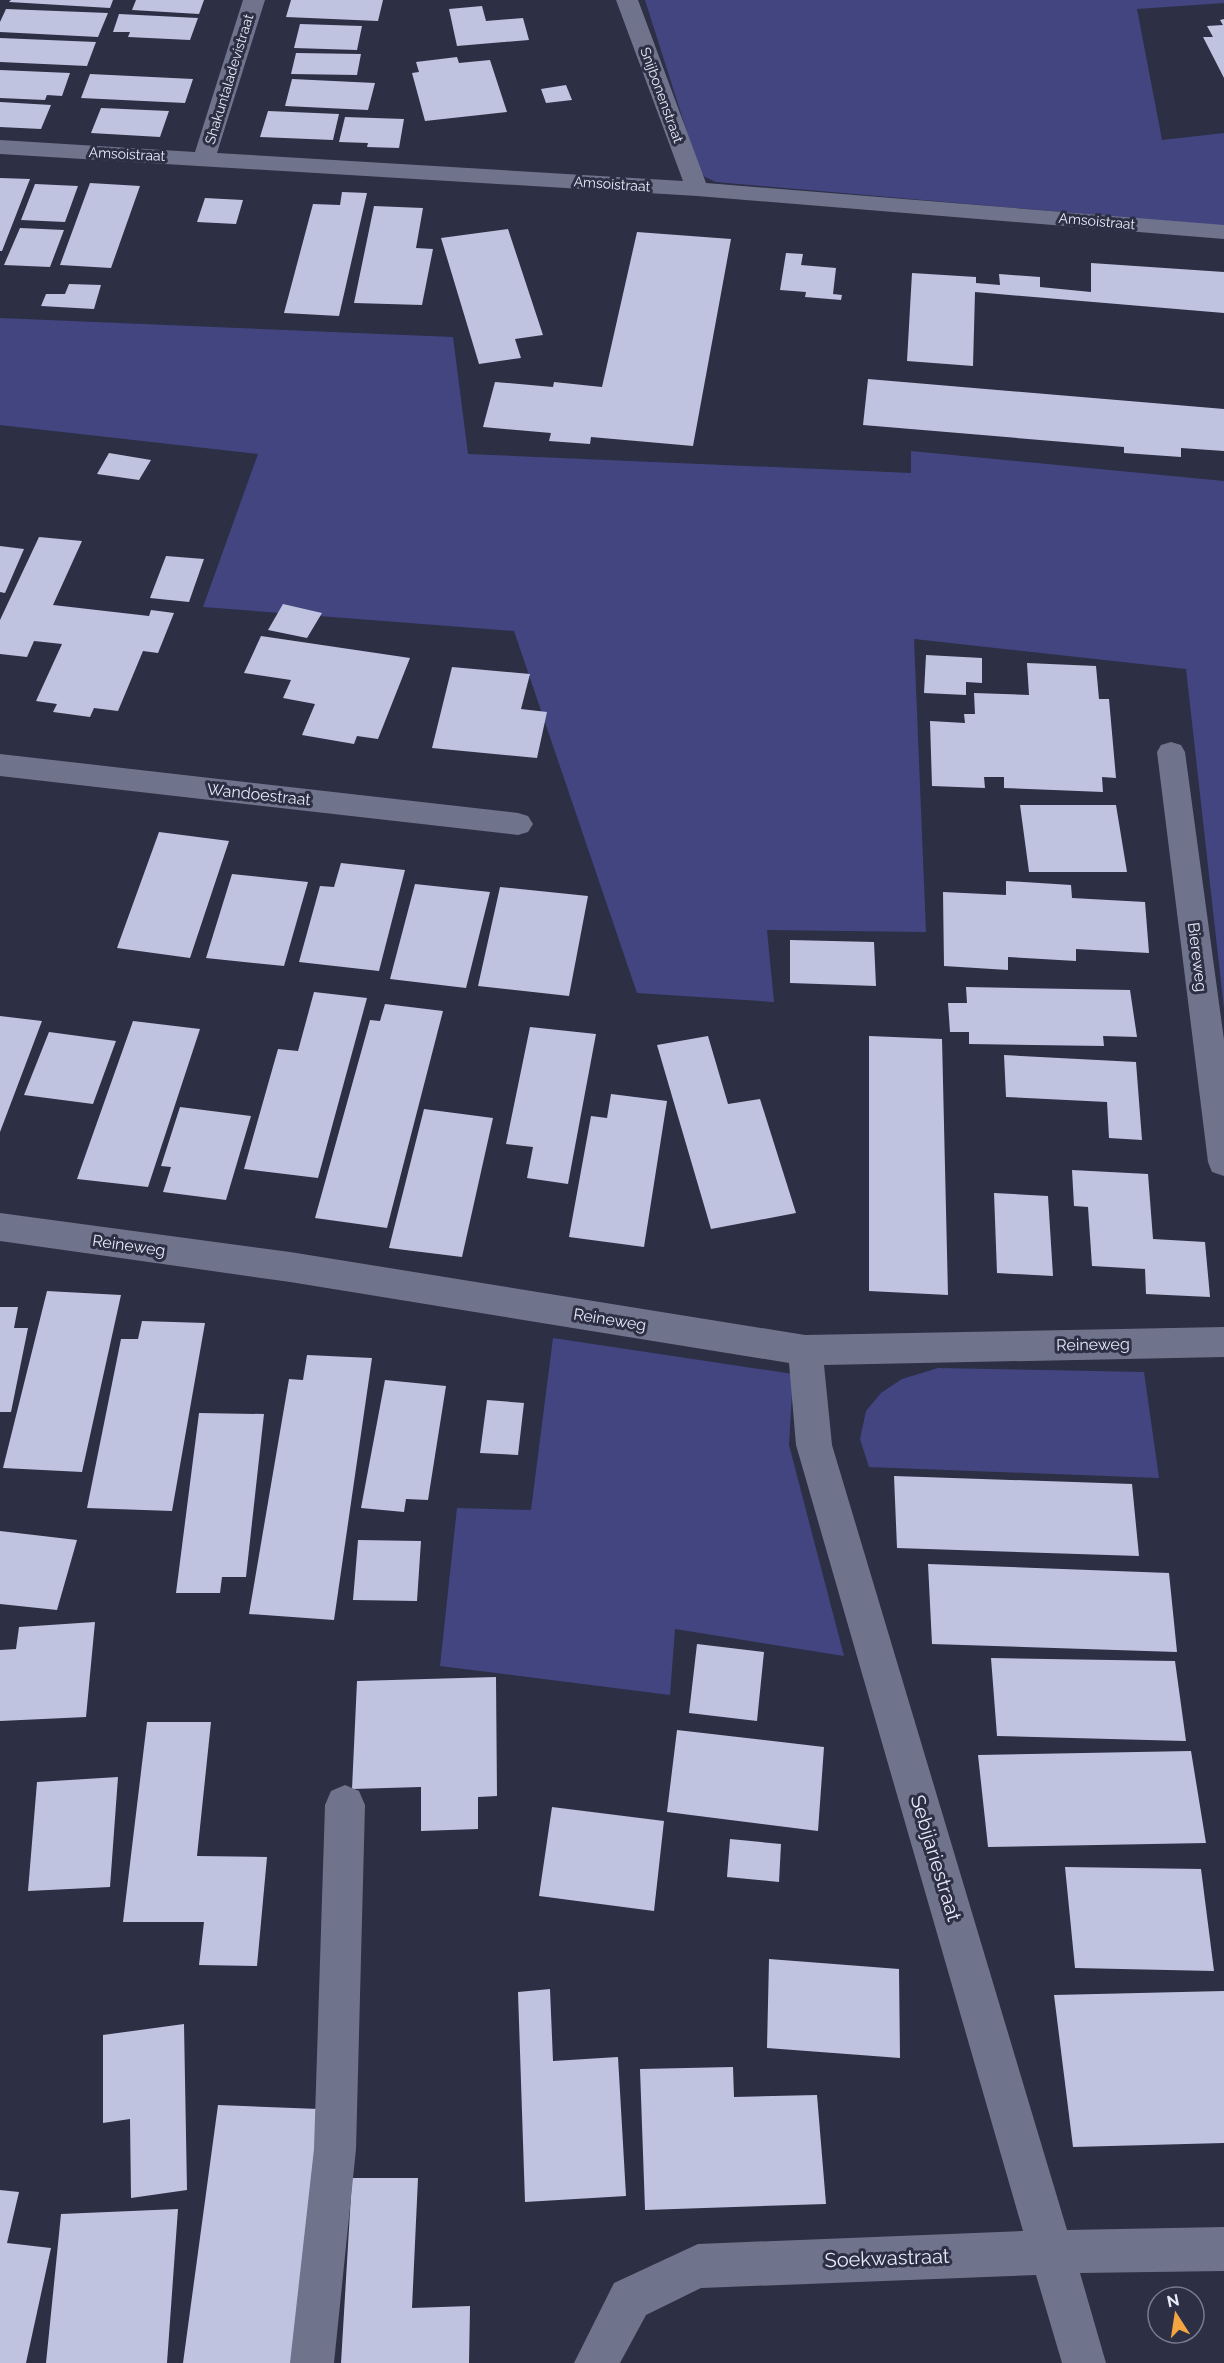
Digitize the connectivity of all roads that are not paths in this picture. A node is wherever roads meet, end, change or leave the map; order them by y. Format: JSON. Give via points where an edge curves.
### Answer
{"nodes":[{"id":1,"x":254,"y":0,"type":"edge"},
{"id":2,"x":627,"y":0,"type":"edge"},
{"id":3,"x":0,"y":147,"type":"edge"},
{"id":4,"x":204,"y":159,"type":"junction"},
{"id":5,"x":697,"y":189,"type":"junction"},
{"id":6,"x":1224,"y":232,"type":"edge"},
{"id":7,"x":1172,"y":752,"type":"dead end"},
{"id":8,"x":0,"y":765,"type":"edge"},
{"id":9,"x":518,"y":824,"type":"dead end"},
{"id":10,"x":1224,"y":1162,"type":"edge"},
{"id":11,"x":0,"y":1227,"type":"edge"},
{"id":12,"x":1224,"y":1342,"type":"edge"},
{"id":13,"x":805,"y":1350,"type":"junction"},
{"id":14,"x":345,"y":1806,"type":"dead end"},
{"id":15,"x":1224,"y":2249,"type":"edge"},
{"id":16,"x":1053,"y":2252,"type":"junction"},
{"id":17,"x":312,"y":2363,"type":"edge"},
{"id":18,"x":596,"y":2363,"type":"edge"},
{"id":19,"x":1084,"y":2363,"type":"edge"}],
"edges":[{"from":1,"to":4,"type":"street","name":"Shakuntaladevistraat"},
{"from":2,"to":5,"type":"street","name":"Snijbonenstraat"},
{"from":3,"to":4,"type":"street","name":"Amsoistraat"},
{"from":4,"to":5,"type":"street","name":"Amsoistraat"},
{"from":5,"to":6,"type":"street","name":"Amsoistraat"},
{"from":7,"to":10,"type":"street","name":"Biereweg"},
{"from":8,"to":9,"type":"street","name":"Wandoestraat"},
{"from":11,"to":13,"type":"street","name":"Reineweg","via":[[290,1267]]},
{"from":12,"to":13,"type":"street","name":"Reineweg"},
{"from":13,"to":16,"type":"street","name":"Sebijariestraat","via":[[814,1445]]},
{"from":14,"to":17,"type":"street","via":[[335,2149]]},
{"from":15,"to":16,"type":"street","name":"Soekwastraat"},
{"from":16,"to":18,"type":"street","name":"Soekwastraat","via":[[698,2266],[630,2299]]},
{"from":16,"to":19,"type":"street","name":"Sebijariestraat"}]}
